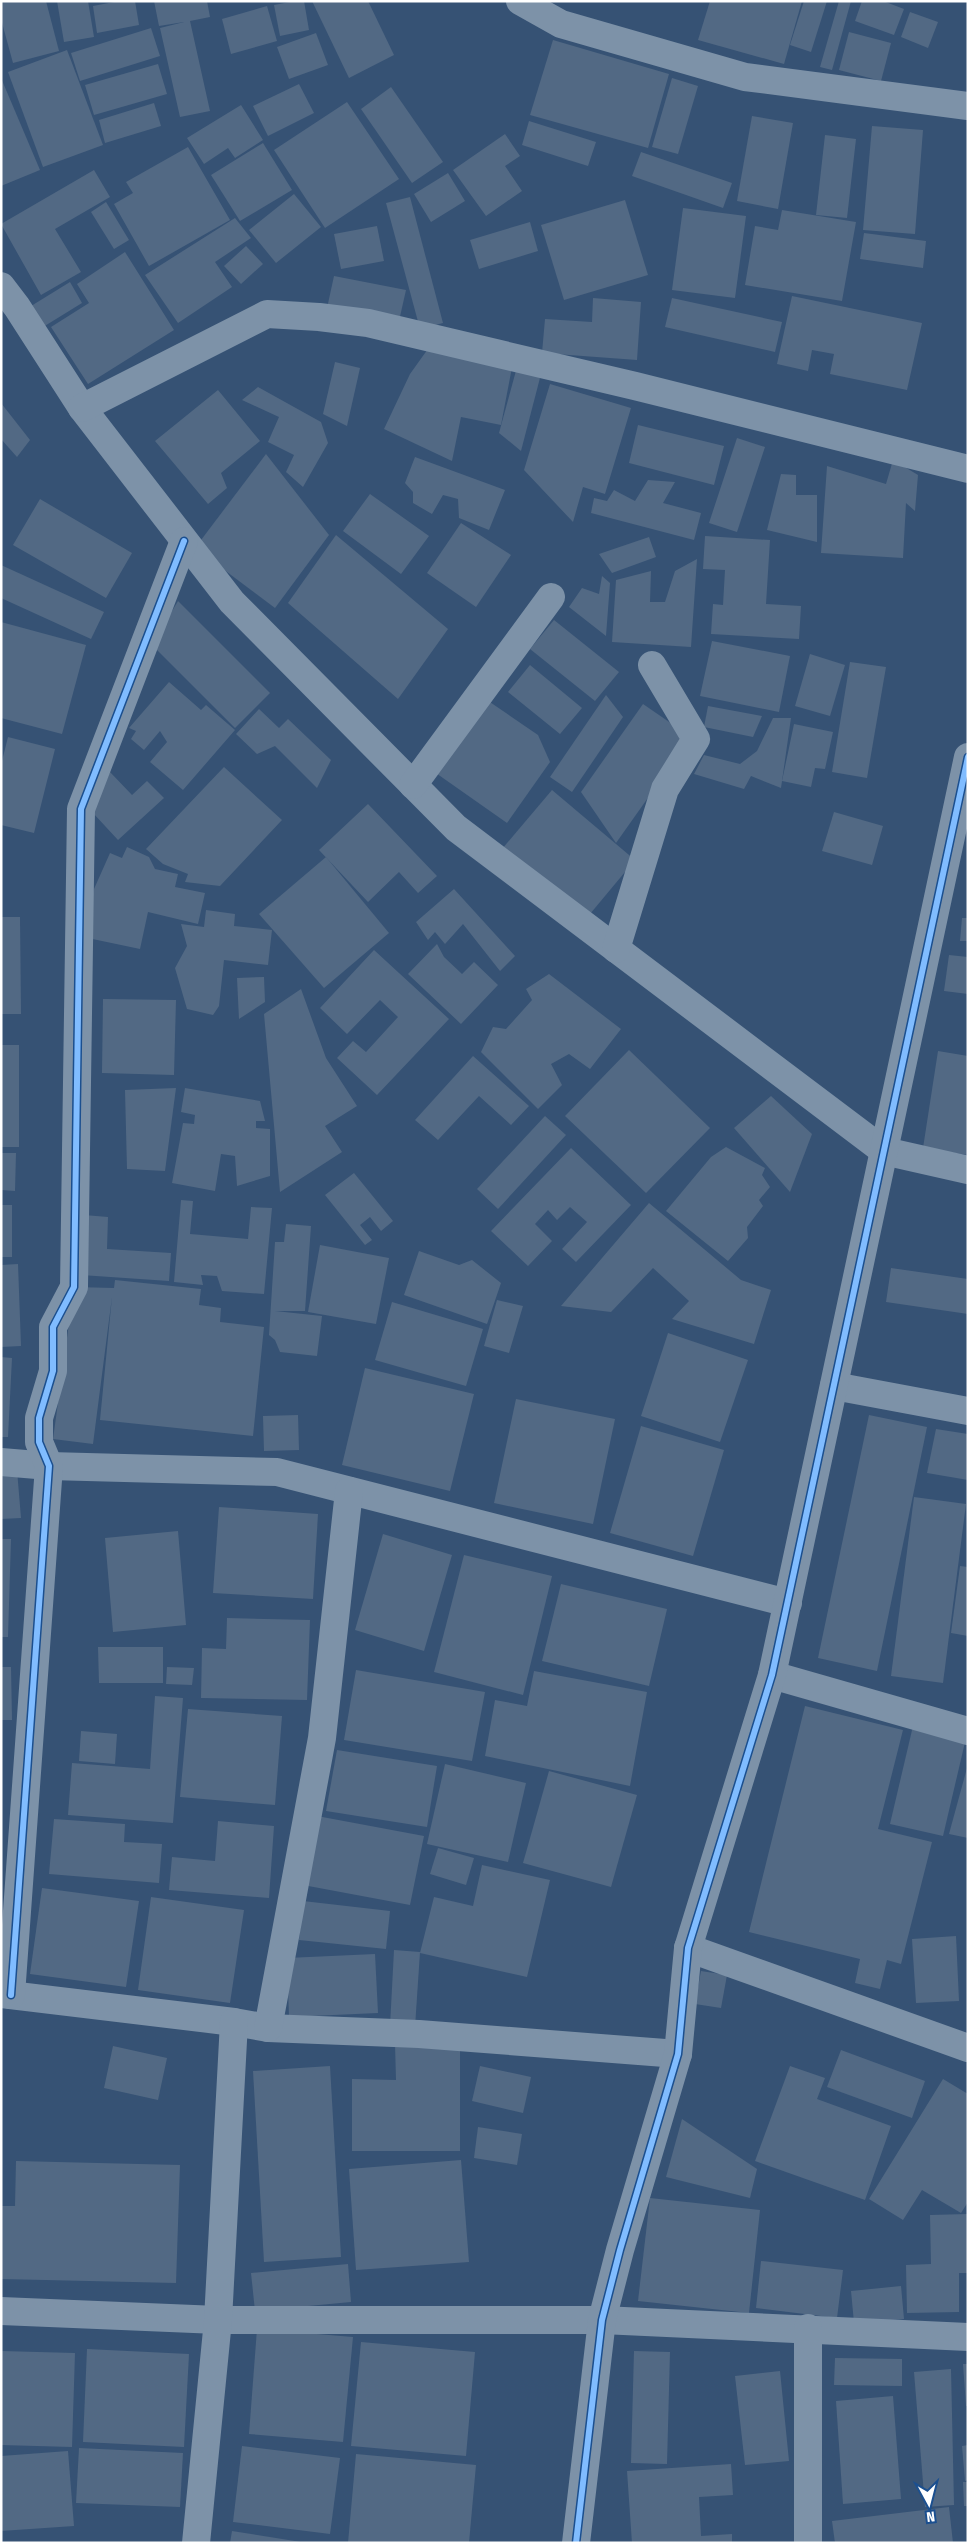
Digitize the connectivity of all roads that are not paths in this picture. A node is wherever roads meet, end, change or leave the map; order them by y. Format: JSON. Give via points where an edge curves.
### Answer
{"nodes":[{"id":1,"x":520,"y":1,"type":"edge"},
{"id":2,"x":968,"y":106,"type":"edge"},
{"id":3,"x":1,"y":286,"type":"edge"},
{"id":4,"x":9,"y":311,"type":"edge"},
{"id":5,"x":82,"y":408,"type":"junction"},
{"id":6,"x":968,"y":469,"type":"edge"},
{"id":7,"x":184,"y":541,"type":"junction"},
{"id":8,"x":551,"y":597,"type":"dead end"},
{"id":9,"x":652,"y":665,"type":"dead end"},
{"id":10,"x":968,"y":757,"type":"edge"},
{"id":11,"x":413,"y":785,"type":"junction"},
{"id":12,"x":616,"y":949,"type":"junction"},
{"id":13,"x":884,"y":1151,"type":"junction"},
{"id":14,"x":968,"y":1170,"type":"edge"},
{"id":15,"x":834,"y":1386,"type":"junction"},
{"id":16,"x":968,"y":1411,"type":"edge"},
{"id":17,"x":1,"y":1462,"type":"edge"},
{"id":18,"x":49,"y":1466,"type":"junction"},
{"id":19,"x":349,"y":1492,"type":"junction"},
{"id":20,"x":788,"y":1603,"type":"junction"},
{"id":21,"x":772,"y":1675,"type":"junction"},
{"id":22,"x":968,"y":1731,"type":"edge"},
{"id":23,"x":688,"y":1948,"type":"junction"},
{"id":24,"x":6,"y":1995,"type":"edge"},
{"id":25,"x":234,"y":2022,"type":"junction"},
{"id":26,"x":268,"y":2028,"type":"junction"},
{"id":27,"x":968,"y":2048,"type":"edge"},
{"id":28,"x":678,"y":2054,"type":"junction"},
{"id":29,"x":1,"y":2311,"type":"edge"},
{"id":30,"x":218,"y":2320,"type":"junction"},
{"id":31,"x":602,"y":2320,"type":"junction"},
{"id":32,"x":808,"y":2328,"type":"junction"},
{"id":33,"x":968,"y":2338,"type":"edge"},
{"id":34,"x":196,"y":2543,"type":"edge"},
{"id":35,"x":576,"y":2543,"type":"edge"},
{"id":36,"x":808,"y":2543,"type":"edge"}],
"edges":[{"from":1,"to":2,"type":"street","via":[[561,24],[745,77]]},
{"from":3,"to":4,"type":"street"},
{"from":4,"to":5,"type":"street"},
{"from":5,"to":6,"type":"street","via":[[268,314],[319,317],[368,323]]},
{"from":5,"to":7,"type":"street"},
{"from":7,"to":11,"type":"street","via":[[232,602]]},
{"from":7,"to":18,"type":"street","via":[[81,809],[74,1287],[53,1327],[53,1371],[39,1418],[39,1442]]},
{"from":8,"to":11,"type":"street"},
{"from":9,"to":12,"type":"street","via":[[696,740],[665,789]]},
{"from":10,"to":13,"type":"street"},
{"from":11,"to":12,"type":"street","via":[[456,828]]},
{"from":12,"to":13,"type":"street"},
{"from":13,"to":14,"type":"street"},
{"from":13,"to":15,"type":"street"},
{"from":15,"to":16,"type":"street"},
{"from":15,"to":20,"type":"street"},
{"from":17,"to":18,"type":"street"},
{"from":18,"to":19,"type":"street","via":[[277,1472]]},
{"from":18,"to":24,"type":"street"},
{"from":19,"to":20,"type":"street"},
{"from":19,"to":26,"type":"street","via":[[322,1738]]},
{"from":20,"to":21,"type":"street"},
{"from":21,"to":22,"type":"street"},
{"from":21,"to":23,"type":"street"},
{"from":23,"to":27,"type":"street"},
{"from":23,"to":28,"type":"street"},
{"from":24,"to":25,"type":"street"},
{"from":25,"to":26,"type":"street"},
{"from":25,"to":30,"type":"street"},
{"from":26,"to":28,"type":"street","via":[[419,2034]]},
{"from":28,"to":31,"type":"street"},
{"from":29,"to":30,"type":"street"},
{"from":30,"to":31,"type":"street"},
{"from":30,"to":34,"type":"street"},
{"from":31,"to":32,"type":"street"},
{"from":31,"to":35,"type":"street"},
{"from":32,"to":33,"type":"street"},
{"from":32,"to":36,"type":"street"}]}
